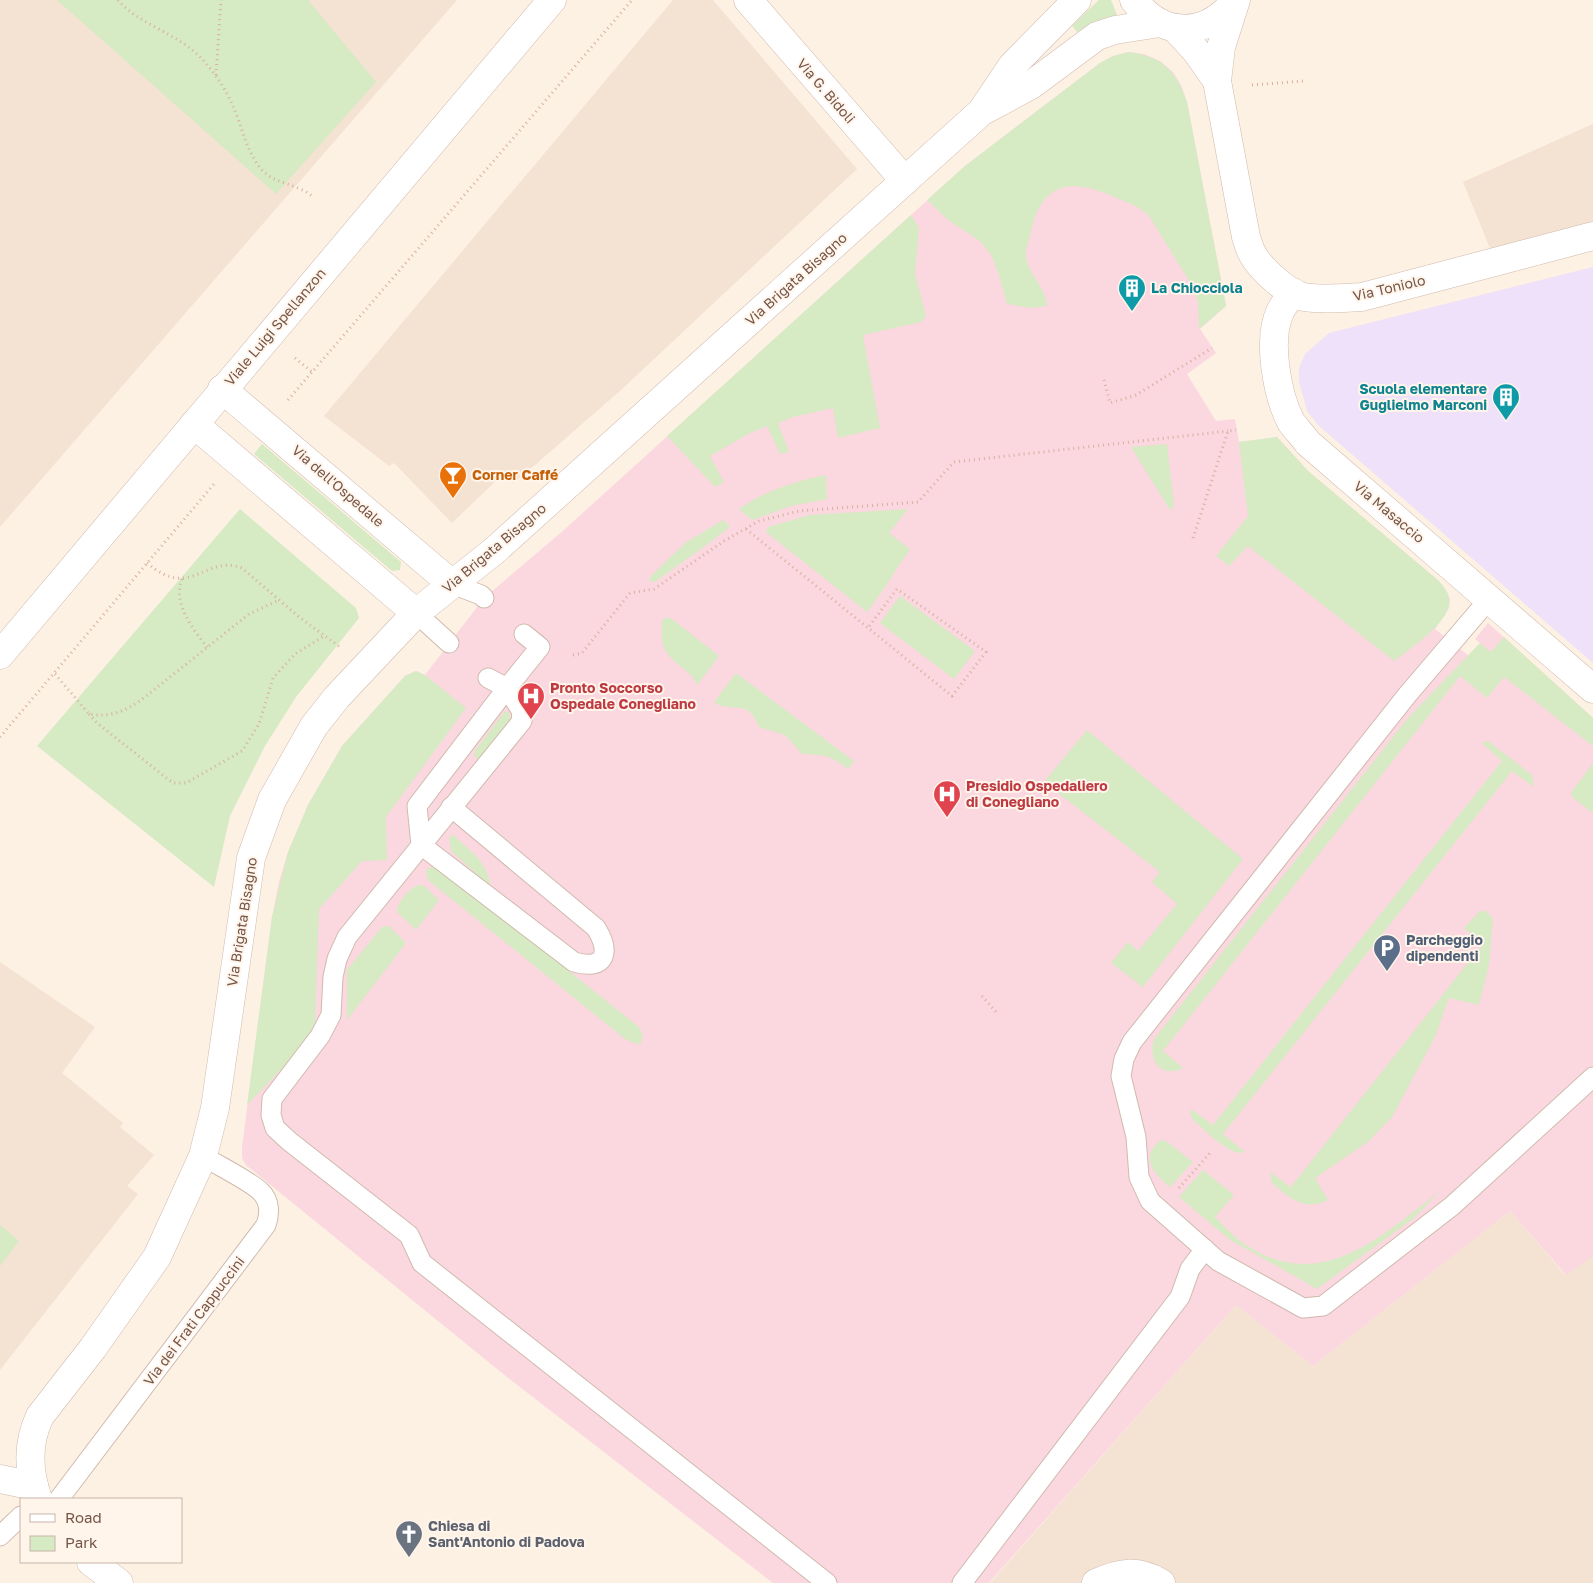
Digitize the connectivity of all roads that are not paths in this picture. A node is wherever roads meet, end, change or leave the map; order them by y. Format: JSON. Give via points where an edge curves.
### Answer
{"nodes":[{"id":1,"x":552,"y":0,"type":"edge"},
{"id":2,"x":748,"y":0,"type":"edge"},
{"id":3,"x":1077,"y":0,"type":"edge"},
{"id":4,"x":1134,"y":0,"type":"edge"},
{"id":5,"x":1236,"y":0,"type":"edge"},
{"id":6,"x":1167,"y":26,"type":"junction"},
{"id":7,"x":1217,"y":81,"type":"junction"},
{"id":8,"x":981,"y":112,"type":"junction"},
{"id":9,"x":905,"y":181,"type":"junction"},
{"id":10,"x":1593,"y":236,"type":"edge"},
{"id":11,"x":1293,"y":292,"type":"junction"},
{"id":12,"x":222,"y":389,"type":"junction"},
{"id":13,"x":194,"y":424,"type":"junction"},
{"id":14,"x":452,"y":584,"type":"junction"},
{"id":15,"x":484,"y":598,"type":"dead end"},
{"id":16,"x":1490,"y":598,"type":"junction"},
{"id":17,"x":416,"y":613,"type":"junction"},
{"id":18,"x":524,"y":634,"type":"dead end"},
{"id":19,"x":449,"y":643,"type":"dead end"},
{"id":20,"x":0,"y":655,"type":"edge"},
{"id":21,"x":488,"y":678,"type":"dead end"},
{"id":22,"x":506,"y":688,"type":"junction"},
{"id":23,"x":1593,"y":690,"type":"edge"},
{"id":24,"x":452,"y":808,"type":"junction"},
{"id":25,"x":421,"y":845,"type":"junction"},
{"id":26,"x":1593,"y":1077,"type":"edge"},
{"id":27,"x":203,"y":1156,"type":"junction"},
{"id":28,"x":1204,"y":1249,"type":"junction"},
{"id":29,"x":0,"y":1478,"type":"edge"},
{"id":30,"x":36,"y":1492,"type":"edge"},
{"id":31,"x":60,"y":1498,"type":"edge"},
{"id":32,"x":20,"y":1517,"type":"edge"},
{"id":33,"x":0,"y":1536,"type":"edge"},
{"id":34,"x":92,"y":1563,"type":"edge"},
{"id":35,"x":119,"y":1583,"type":"edge"},
{"id":36,"x":827,"y":1583,"type":"edge"},
{"id":37,"x":962,"y":1583,"type":"edge"},
{"id":38,"x":1096,"y":1583,"type":"edge"},
{"id":39,"x":1161,"y":1583,"type":"edge"}],
"edges":[{"from":1,"to":12,"type":"street","name":"Viale Luigi Spellanzon"},
{"from":2,"to":9,"type":"street","name":"Via G. Bidoli"},
{"from":3,"to":8,"type":"street","via":[[1012,66]]},
{"from":4,"to":6,"type":"street","name":"Via Toniolo","via":[[1145,14]]},
{"from":5,"to":6,"type":"street","via":[[1225,15],[1209,24],[1193,28]]},
{"from":5,"to":7,"type":"street","name":"Via Toniolo","via":[[1221,46]]},
{"from":6,"to":7,"type":"street","name":"Via Toniolo","via":[[1196,51]]},
{"from":6,"to":8,"type":"street","via":[[1115,30],[1097,36],[1031,85]]},
{"from":7,"to":11,"type":"street","name":"Via Toniolo","via":[[1246,237],[1253,255],[1264,268]]},
{"from":8,"to":9,"type":"street","name":"Via Brigata Bisagno"},
{"from":9,"to":14,"type":"street","name":"Via Brigata Bisagno","via":[[494,551]]},
{"from":10,"to":11,"type":"street","name":"Via Toniolo","via":[[1362,297],[1328,299]]},
{"from":11,"to":16,"type":"street","name":"Via Masaccio","via":[[1280,312],[1275,336],[1275,360],[1284,406],[1292,423],[1308,443]]},
{"from":12,"to":13,"type":"street","name":"Viale Luigi Spellanzon"},
{"from":12,"to":14,"type":"street","name":"Via dell'Ospedale"},
{"from":13,"to":17,"type":"street"},
{"from":13,"to":20,"type":"street","name":"Viale Luigi Spellanzon"},
{"from":14,"to":15,"type":"lane"},
{"from":14,"to":17,"type":"street","name":"Via Brigata Bisagno"},
{"from":16,"to":23,"type":"street","name":"Via Masaccio"},
{"from":16,"to":28,"type":"lane","via":[[1408,694],[1132,1042],[1124,1059],[1121,1076],[1136,1138],[1139,1177],[1150,1201]]},
{"from":17,"to":19,"type":"lane"},
{"from":17,"to":27,"type":"street","name":"Via Brigata Bisagno","via":[[314,726],[272,800],[258,833],[244,896],[215,1108]]},
{"from":18,"to":22,"type":"lane","via":[[540,647]]},
{"from":21,"to":22,"type":"lane"},
{"from":22,"to":24,"type":"lane","via":[[521,710],[522,721]]},
{"from":22,"to":25,"type":"lane","via":[[417,806]]},
{"from":24,"to":25,"type":"lane"},
{"from":24,"to":25,"type":"lane","via":[[596,928],[605,946],[601,960],[584,965],[574,962]]},
{"from":25,"to":36,"type":"lane","via":[[347,937],[333,977],[331,1015],[320,1036],[272,1099],[271,1115],[275,1128],[409,1235],[422,1263]]},
{"from":26,"to":28,"type":"lane","via":[[1452,1206],[1323,1306],[1303,1308],[1218,1261]]},
{"from":27,"to":30,"type":"street","via":[[157,1257],[34,1428],[30,1454]]},
{"from":27,"to":31,"type":"lane","name":"Via dei Frati Cappuccini","via":[[261,1192],[270,1214],[266,1225]]},
{"from":28,"to":37,"type":"lane","via":[[1190,1269],[1180,1297]]},
{"from":29,"to":30,"type":"street"},
{"from":32,"to":33,"type":"lane"},
{"from":34,"to":35,"type":"street"},
{"from":38,"to":39,"type":"street","via":[[1117,1573],[1146,1575]]}]}
